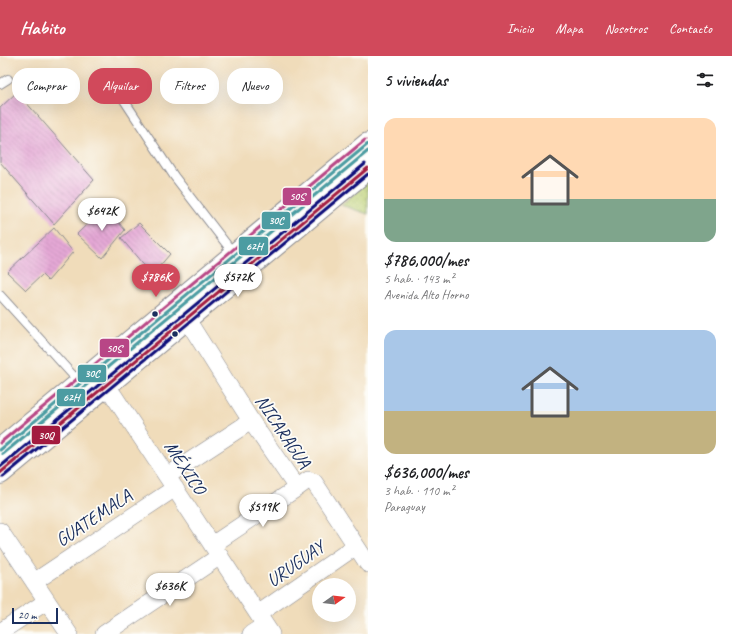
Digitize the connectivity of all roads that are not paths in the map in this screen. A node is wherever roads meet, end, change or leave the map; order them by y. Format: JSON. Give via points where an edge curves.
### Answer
{"nodes":[{"id":1,"x":8,"y":79,"type":"dead end"},
{"id":2,"x":0,"y":84,"type":"edge"},
{"id":3,"x":127,"y":104,"type":"edge"},
{"id":4,"x":368,"y":144,"type":"edge"},
{"id":5,"x":368,"y":168,"type":"edge"},
{"id":6,"x":234,"y":255,"type":"junction"},
{"id":7,"x":0,"y":295,"type":"edge"},
{"id":8,"x":186,"y":318,"type":"junction"},
{"id":9,"x":80,"y":383,"type":"junction"},
{"id":10,"x":106,"y":384,"type":"junction"},
{"id":11,"x":251,"y":421,"type":"junction"},
{"id":12,"x":0,"y":450,"type":"edge"},
{"id":13,"x":0,"y":473,"type":"edge"},
{"id":14,"x":171,"y":482,"type":"junction"},
{"id":15,"x":297,"y":488,"type":"junction"},
{"id":16,"x":0,"y":531,"type":"edge"},
{"id":17,"x":356,"y":546,"type":"junction"},
{"id":18,"x":216,"y":550,"type":"junction"},
{"id":19,"x":368,"y":564,"type":"edge"},
{"id":20,"x":34,"y":582,"type":"junction"},
{"id":21,"x":47,"y":601,"type":"junction"},
{"id":22,"x":261,"y":627,"type":"edge"},
{"id":23,"x":0,"y":632,"type":"edge"},
{"id":24,"x":69,"y":634,"type":"edge"},
{"id":25,"x":104,"y":634,"type":"edge"}],
"edges":[{"from":1,"to":2,"type":"lane"},
{"from":3,"to":6,"type":"lane","via":[[174,176]]},
{"from":4,"to":6,"type":"main road"},
{"from":5,"to":8,"type":"main road"},
{"from":6,"to":9,"type":"main road"},
{"from":7,"to":9,"type":"lane"},
{"from":8,"to":10,"type":"main road"},
{"from":8,"to":11,"type":"street","name":"NICARAGUA"},
{"from":9,"to":12,"type":"main road"},
{"from":10,"to":13,"type":"main road"},
{"from":10,"to":14,"type":"street","name":"MÉXICO"},
{"from":11,"to":14,"type":"street","name":"GUATEMALA"},
{"from":11,"to":15,"type":"street","name":"NICARAGUA"},
{"from":14,"to":18,"type":"street","name":"MÉXICO"},
{"from":14,"to":20,"type":"street","name":"GUATEMALA"},
{"from":15,"to":17,"type":"street","name":"NICARAGUA","via":[[308,480],[314,482]]},
{"from":15,"to":18,"type":"street"},
{"from":16,"to":20,"type":"street"},
{"from":17,"to":19,"type":"street","name":"NICARAGUA"},
{"from":17,"to":22,"type":"street","name":"URUGUAY"},
{"from":18,"to":22,"type":"street","name":"MÉXICO"},
{"from":18,"to":25,"type":"street"},
{"from":20,"to":21,"type":"street"},
{"from":21,"to":23,"type":"street"},
{"from":21,"to":24,"type":"street"}]}
